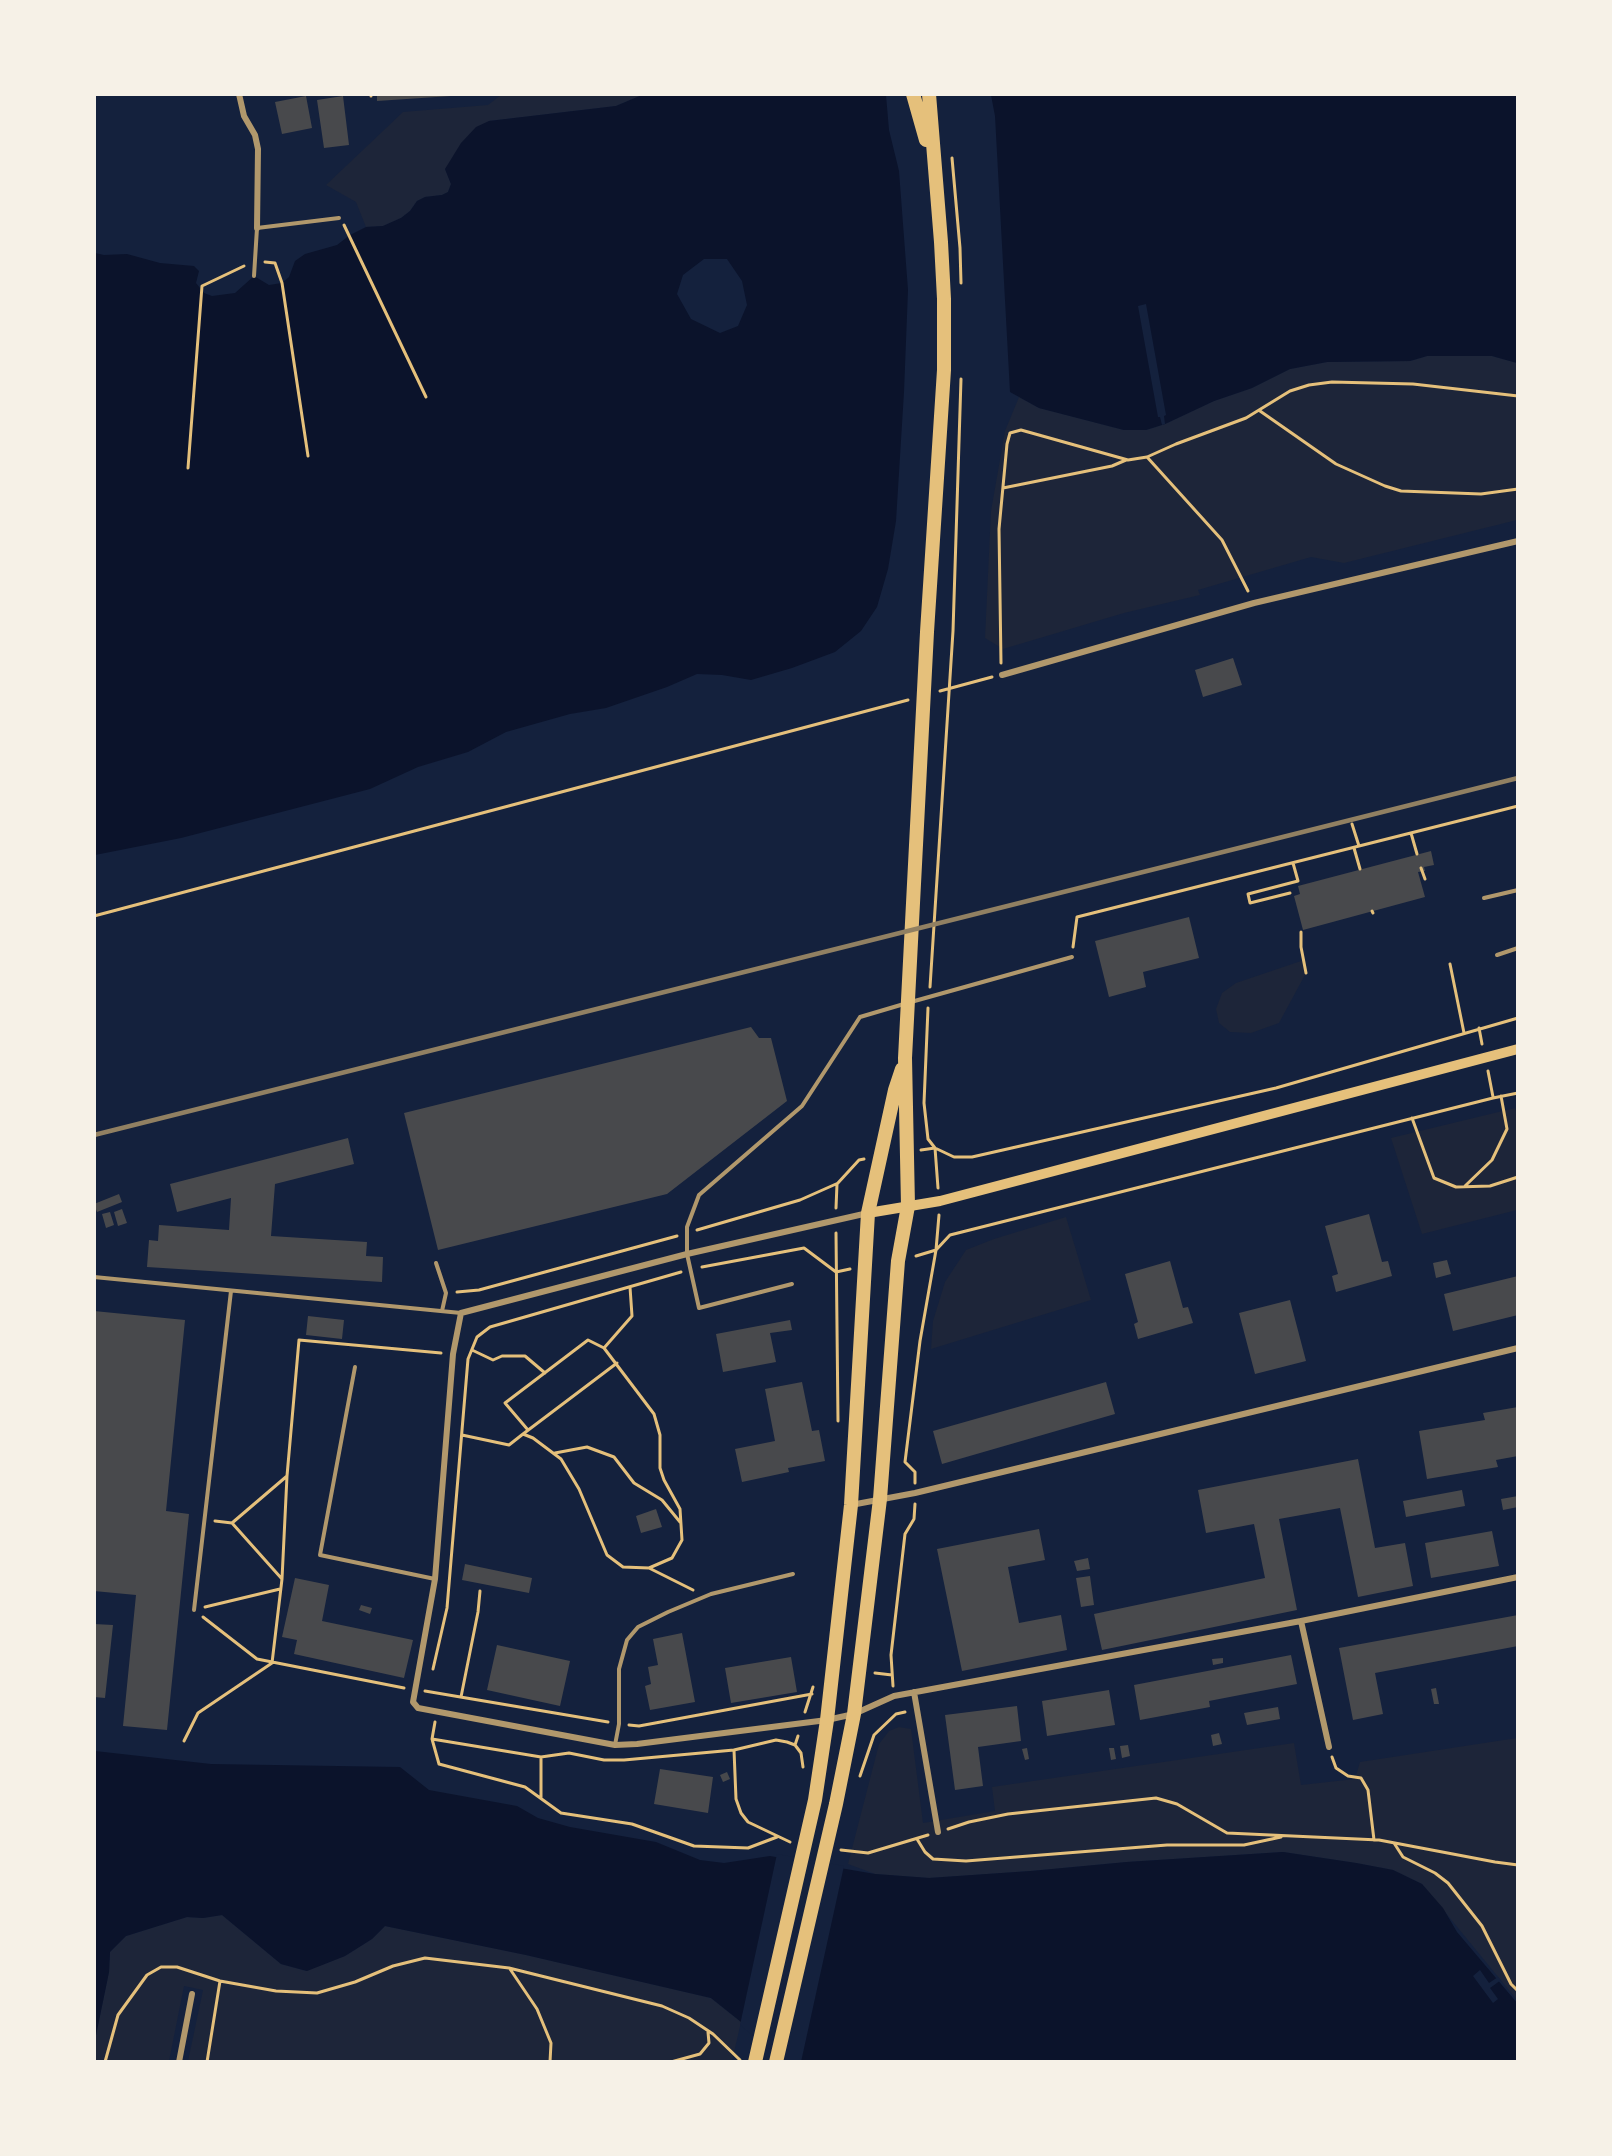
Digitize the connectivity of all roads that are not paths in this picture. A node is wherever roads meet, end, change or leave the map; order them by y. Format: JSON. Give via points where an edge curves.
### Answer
{"nodes":[{"id":1,"x":239,"y":94,"type":"edge"},
{"id":2,"x":913,"y":94,"type":"edge"},
{"id":3,"x":929,"y":94,"type":"edge"},
{"id":4,"x":933,"y":165,"type":"junction"},
{"id":5,"x":339,"y":218,"type":"dead end"},
{"id":6,"x":257,"y":228,"type":"junction"},
{"id":7,"x":254,"y":276,"type":"dead end"},
{"id":8,"x":1518,"y":541,"type":"edge"},
{"id":9,"x":1002,"y":675,"type":"road end"},
{"id":10,"x":1518,"y":890,"type":"edge"},
{"id":11,"x":1484,"y":898,"type":"dead end"},
{"id":12,"x":1518,"y":948,"type":"edge"},
{"id":13,"x":1497,"y":955,"type":"dead end"},
{"id":14,"x":1072,"y":957,"type":"road end"},
{"id":15,"x":1518,"y":1049,"type":"edge"},
{"id":16,"x":905,"y":1058,"type":"junction"},
{"id":17,"x":908,"y":1206,"type":"junction"},
{"id":18,"x":867,"y":1213,"type":"junction"},
{"id":19,"x":687,"y":1254,"type":"junction"},
{"id":20,"x":436,"y":1263,"type":"dead end"},
{"id":21,"x":94,"y":1277,"type":"edge"},
{"id":22,"x":792,"y":1284,"type":"dead end"},
{"id":23,"x":231,"y":1291,"type":"junction"},
{"id":24,"x":442,"y":1311,"type":"junction"},
{"id":25,"x":461,"y":1313,"type":"junction"},
{"id":26,"x":1518,"y":1348,"type":"edge"},
{"id":27,"x":355,"y":1367,"type":"dead end"},
{"id":28,"x":880,"y":1499,"type":"junction"},
{"id":29,"x":851,"y":1505,"type":"junction"},
{"id":30,"x":793,"y":1574,"type":"dead end"},
{"id":31,"x":1518,"y":1577,"type":"edge"},
{"id":32,"x":435,"y":1579,"type":"junction"},
{"id":33,"x":194,"y":1610,"type":"road end"},
{"id":34,"x":1300,"y":1621,"type":"junction"},
{"id":35,"x":914,"y":1692,"type":"junction"},
{"id":36,"x":854,"y":1714,"type":"junction"},
{"id":37,"x":827,"y":1720,"type":"junction"},
{"id":38,"x":615,"y":1745,"type":"junction"},
{"id":39,"x":1329,"y":1747,"type":"road end"},
{"id":40,"x":941,"y":1831,"type":"road end"},
{"id":41,"x":192,"y":1994,"type":"dead end"},
{"id":42,"x":178,"y":2061,"type":"edge"},
{"id":43,"x":755,"y":2061,"type":"edge"},
{"id":44,"x":776,"y":2061,"type":"edge"}],
"edges":[{"from":1,"to":6,"type":"street","via":[[258,149]]},
{"from":2,"to":4,"type":"highway"},
{"from":3,"to":4,"type":"highway"},
{"from":4,"to":16,"type":"highway","via":[[941,242],[944,370]]},
{"from":5,"to":6,"type":"lane"},
{"from":6,"to":7,"type":"lane"},
{"from":8,"to":9,"type":"street","via":[[1254,603]]},
{"from":10,"to":11,"type":"lane"},
{"from":12,"to":13,"type":"lane"},
{"from":14,"to":19,"type":"lane","via":[[860,1017],[802,1106],[699,1195],[687,1233]]},
{"from":15,"to":17,"type":"main road","via":[[940,1201]]},
{"from":16,"to":17,"type":"highway"},
{"from":16,"to":18,"type":"highway"},
{"from":17,"to":18,"type":"main road"},
{"from":17,"to":28,"type":"highway","via":[[898,1261]]},
{"from":18,"to":19,"type":"street"},
{"from":18,"to":29,"type":"highway"},
{"from":19,"to":22,"type":"lane","via":[[699,1308]]},
{"from":19,"to":25,"type":"street"},
{"from":20,"to":24,"type":"lane","via":[[446,1293]]},
{"from":21,"to":23,"type":"lane"},
{"from":23,"to":24,"type":"lane"},
{"from":23,"to":33,"type":"lane"},
{"from":24,"to":25,"type":"lane"},
{"from":25,"to":32,"type":"street","via":[[453,1354]]},
{"from":26,"to":28,"type":"street"},
{"from":27,"to":32,"type":"lane","via":[[320,1554]]},
{"from":28,"to":29,"type":"street"},
{"from":28,"to":36,"type":"highway"},
{"from":29,"to":37,"type":"highway"},
{"from":30,"to":38,"type":"lane","via":[[705,1596],[638,1627],[627,1640],[619,1669]]},
{"from":31,"to":34,"type":"street"},
{"from":32,"to":38,"type":"street","via":[[413,1702],[418,1708]]},
{"from":34,"to":35,"type":"street"},
{"from":34,"to":39,"type":"street"},
{"from":35,"to":36,"type":"street","via":[[894,1696]]},
{"from":35,"to":40,"type":"street"},
{"from":36,"to":37,"type":"street"},
{"from":36,"to":44,"type":"highway"},
{"from":37,"to":38,"type":"street"},
{"from":37,"to":43,"type":"highway","via":[[815,1800]]},
{"from":41,"to":42,"type":"street"}]}
